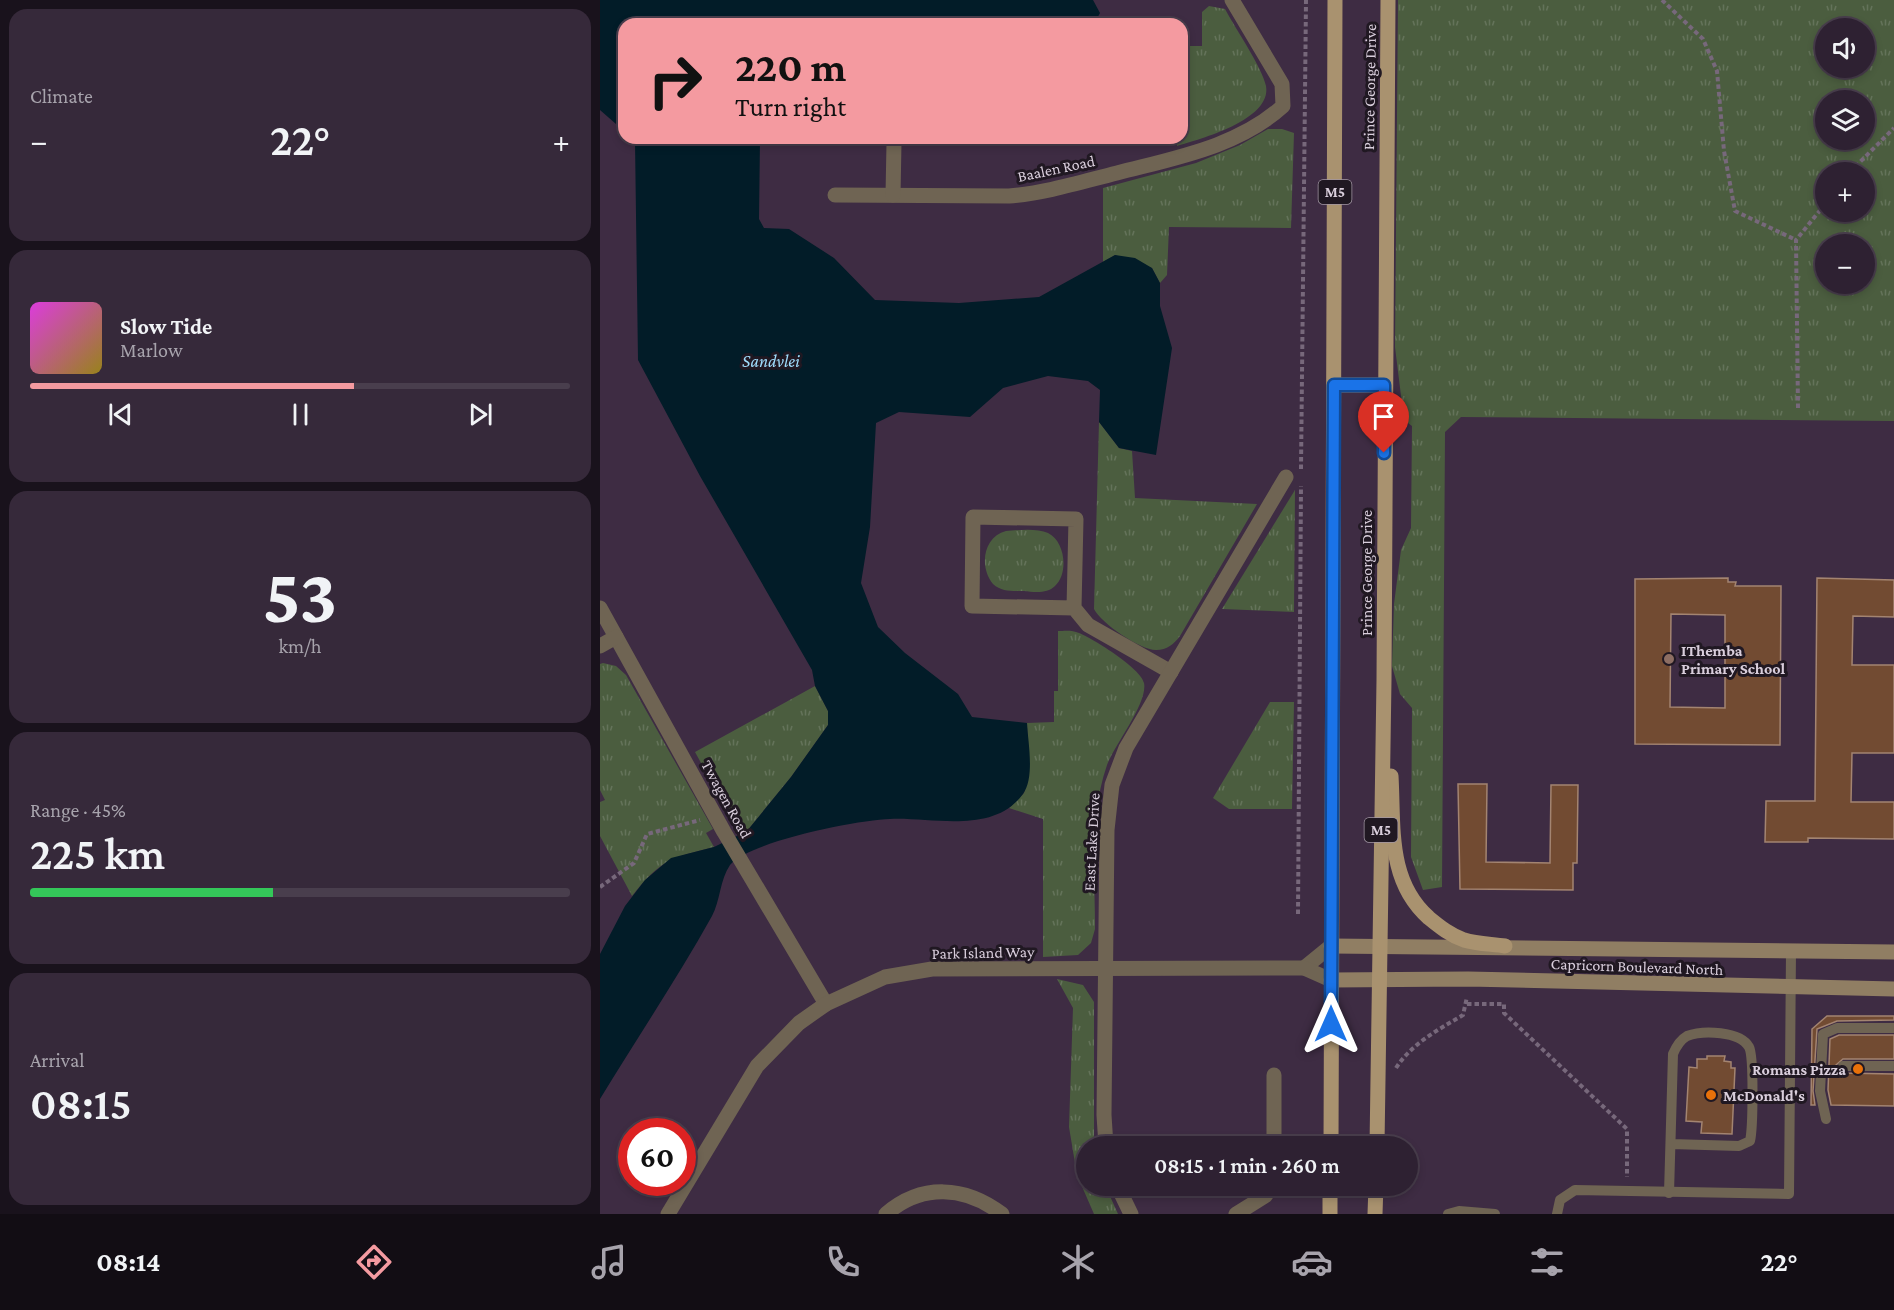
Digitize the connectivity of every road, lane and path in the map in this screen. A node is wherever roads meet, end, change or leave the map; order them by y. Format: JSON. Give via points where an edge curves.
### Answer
{"nodes":[{"id":1,"x":1232,"y":0,"type":"edge"},
{"id":2,"x":1306,"y":0,"type":"edge"},
{"id":3,"x":1335,"y":0,"type":"edge"},
{"id":4,"x":1388,"y":0,"type":"edge"},
{"id":5,"x":1662,"y":0,"type":"edge"},
{"id":6,"x":1894,"y":128,"type":"edge"},
{"id":7,"x":894,"y":144,"type":"edge"},
{"id":8,"x":1860,"y":162,"type":"edge"},
{"id":9,"x":835,"y":195,"type":"dead end"},
{"id":10,"x":893,"y":195,"type":"junction"},
{"id":11,"x":1815,"y":217,"type":"edge"},
{"id":12,"x":1797,"y":240,"type":"junction"},
{"id":13,"x":1334,"y":385,"type":"junction"},
{"id":14,"x":1384,"y":385,"type":"junction"},
{"id":15,"x":1797,"y":408,"type":"dead end"},
{"id":16,"x":1301,"y":471,"type":"dead end"},
{"id":17,"x":1286,"y":477,"type":"dead end"},
{"id":18,"x":1301,"y":483,"type":"dead end"},
{"id":19,"x":600,"y":608,"type":"edge"},
{"id":20,"x":1074,"y":608,"type":"junction"},
{"id":21,"x":616,"y":637,"type":"junction"},
{"id":22,"x":600,"y":646,"type":"edge"},
{"id":23,"x":1171,"y":672,"type":"junction"},
{"id":24,"x":1384,"y":680,"type":"junction"},
{"id":25,"x":716,"y":817,"type":"junction"},
{"id":26,"x":600,"y":887,"type":"edge"},
{"id":27,"x":1298,"y":914,"type":"dead end"},
{"id":28,"x":1380,"y":944,"type":"junction"},
{"id":29,"x":1331,"y":946,"type":"junction"},
{"id":30,"x":1505,"y":946,"type":"junction"},
{"id":31,"x":1791,"y":951,"type":"junction"},
{"id":32,"x":1894,"y":952,"type":"edge"},
{"id":33,"x":1304,"y":968,"type":"junction"},
{"id":34,"x":1106,"y":969,"type":"junction"},
{"id":35,"x":1331,"y":980,"type":"junction"},
{"id":36,"x":1379,"y":980,"type":"junction"},
{"id":37,"x":1791,"y":988,"type":"junction"},
{"id":38,"x":1894,"y":990,"type":"edge"},
{"id":39,"x":1467,"y":997,"type":"dead end"},
{"id":40,"x":826,"y":1004,"type":"junction"},
{"id":41,"x":1467,"y":1004,"type":"junction"},
{"id":42,"x":1894,"y":1028,"type":"edge"},
{"id":43,"x":1843,"y":1066,"type":"dead end"},
{"id":44,"x":1894,"y":1066,"type":"edge"},
{"id":45,"x":1396,"y":1069,"type":"dead end"},
{"id":46,"x":1274,"y":1075,"type":"dead end"},
{"id":47,"x":1826,"y":1119,"type":"dead end"},
{"id":48,"x":1105,"y":1136,"type":"edge"},
{"id":49,"x":1274,"y":1136,"type":"edge"},
{"id":50,"x":1330,"y":1136,"type":"edge"},
{"id":51,"x":1377,"y":1136,"type":"edge"},
{"id":52,"x":1671,"y":1144,"type":"junction"},
{"id":53,"x":1627,"y":1191,"type":"junction"},
{"id":54,"x":1669,"y":1192,"type":"junction"},
{"id":55,"x":1122,"y":1196,"type":"edge"},
{"id":56,"x":1265,"y":1196,"type":"edge"},
{"id":57,"x":1330,"y":1196,"type":"edge"},
{"id":58,"x":1376,"y":1196,"type":"edge"},
{"id":59,"x":668,"y":1214,"type":"edge"},
{"id":60,"x":886,"y":1214,"type":"edge"},
{"id":61,"x":1002,"y":1214,"type":"edge"},
{"id":62,"x":1131,"y":1214,"type":"edge"},
{"id":63,"x":1236,"y":1214,"type":"edge"},
{"id":64,"x":1330,"y":1214,"type":"edge"},
{"id":65,"x":1375,"y":1214,"type":"edge"},
{"id":66,"x":1448,"y":1214,"type":"edge"},
{"id":67,"x":1495,"y":1214,"type":"edge"},
{"id":68,"x":1557,"y":1214,"type":"edge"}],
"edges":[{"from":1,"to":10,"type":"street","name":"Baalen Road","via":[[1282,84],[1282,106],[1238,135],[1199,152],[1037,193]]},
{"from":2,"to":16,"type":"path"},
{"from":3,"to":13,"type":"main road","name":"Prince George Drive","number":"M5"},
{"from":4,"to":14,"type":"main road","name":"Prince George Drive","number":"M5"},
{"from":5,"to":12,"type":"path","via":[[1703,39],[1717,70],[1724,151],[1735,211]]},
{"from":6,"to":8,"type":"path"},
{"from":7,"to":10,"type":"street"},
{"from":9,"to":10,"type":"street","name":"Baalen Road"},
{"from":11,"to":12,"type":"path"},
{"from":12,"to":15,"type":"path"},
{"from":13,"to":14,"type":"main road"},
{"from":13,"to":29,"type":"main road","name":"Prince George Drive","number":"M5"},
{"from":14,"to":24,"type":"main road","name":"Prince George Drive","number":"M5"},
{"from":17,"to":23,"type":"street","name":"East Lake Drive"},
{"from":18,"to":27,"type":"path"},
{"from":19,"to":21,"type":"street","name":"Twagen Road"},
{"from":20,"to":20,"type":"street","via":[[1076,519],[973,518],[972,606]]},
{"from":20,"to":23,"type":"street","via":[[1088,625]]},
{"from":21,"to":22,"type":"street"},
{"from":21,"to":25,"type":"street","name":"Twagen Road"},
{"from":23,"to":34,"type":"street","name":"East Lake Drive","via":[[1126,748],[1112,785],[1107,830]]},
{"from":24,"to":28,"type":"main road","name":"Prince George Drive","number":"M5"},
{"from":24,"to":30,"type":"main road","via":[[1395,850],[1402,884],[1416,906],[1441,928],[1464,940]]},
{"from":25,"to":26,"type":"path","via":[[647,834],[634,863]]},
{"from":25,"to":40,"type":"street","name":"Twagen Road"},
{"from":28,"to":29,"type":"street","name":"Capricorn Boulevard North"},
{"from":28,"to":30,"type":"street","name":"Capricorn Boulevard North"},
{"from":28,"to":36,"type":"main road","name":"Prince George Drive","number":"M5"},
{"from":29,"to":33,"type":"street"},
{"from":29,"to":35,"type":"main road","name":"Prince George Drive","number":"M5"},
{"from":30,"to":31,"type":"street","name":"Capricorn Boulevard North"},
{"from":31,"to":32,"type":"street","name":"Capricorn Boulevard North"},
{"from":31,"to":37,"type":"lane"},
{"from":33,"to":34,"type":"street","name":"Park Island Way"},
{"from":33,"to":35,"type":"street","name":"Park Island Way"},
{"from":34,"to":40,"type":"street","name":"Park Island Way","via":[[932,969],[885,977]]},
{"from":34,"to":48,"type":"street","name":"East Lake Drive"},
{"from":35,"to":36,"type":"street","name":"Capricorn Boulevard North"},
{"from":35,"to":50,"type":"main road","name":"Prince George Drive","number":"M5"},
{"from":36,"to":37,"type":"street","name":"Capricorn Boulevard North"},
{"from":36,"to":51,"type":"main road","name":"Prince George Drive","number":"M5"},
{"from":37,"to":38,"type":"street","name":"Capricorn Boulevard North"},
{"from":37,"to":54,"type":"lane","via":[[1789,1194]]},
{"from":39,"to":41,"type":"path"},
{"from":40,"to":59,"type":"street","name":"Park Island Way","via":[[799,1023],[757,1066]]},
{"from":41,"to":45,"type":"path","via":[[1463,1015],[1425,1037]]},
{"from":41,"to":53,"type":"path","via":[[1504,1004],[1504,1013],[1627,1129]]},
{"from":42,"to":47,"type":"lane","via":[[1838,1028],[1823,1034],[1820,1091]]},
{"from":43,"to":44,"type":"lane"},
{"from":46,"to":49,"type":"street"},
{"from":52,"to":52,"type":"lane","via":[[1676,1047],[1696,1034],[1734,1035],[1742,1039],[1752,1054],[1750,1141],[1739,1146]]},
{"from":52,"to":54,"type":"lane"},
{"from":53,"to":54,"type":"lane"},
{"from":53,"to":68,"type":"lane","via":[[1568,1192],[1560,1200]]},
{"from":55,"to":62,"type":"street"},
{"from":56,"to":63,"type":"street"},
{"from":57,"to":64,"type":"main road"},
{"from":58,"to":65,"type":"main road"},
{"from":60,"to":61,"type":"street","via":[[900,1202],[938,1191],[975,1198]]},
{"from":66,"to":67,"type":"lane"}]}
